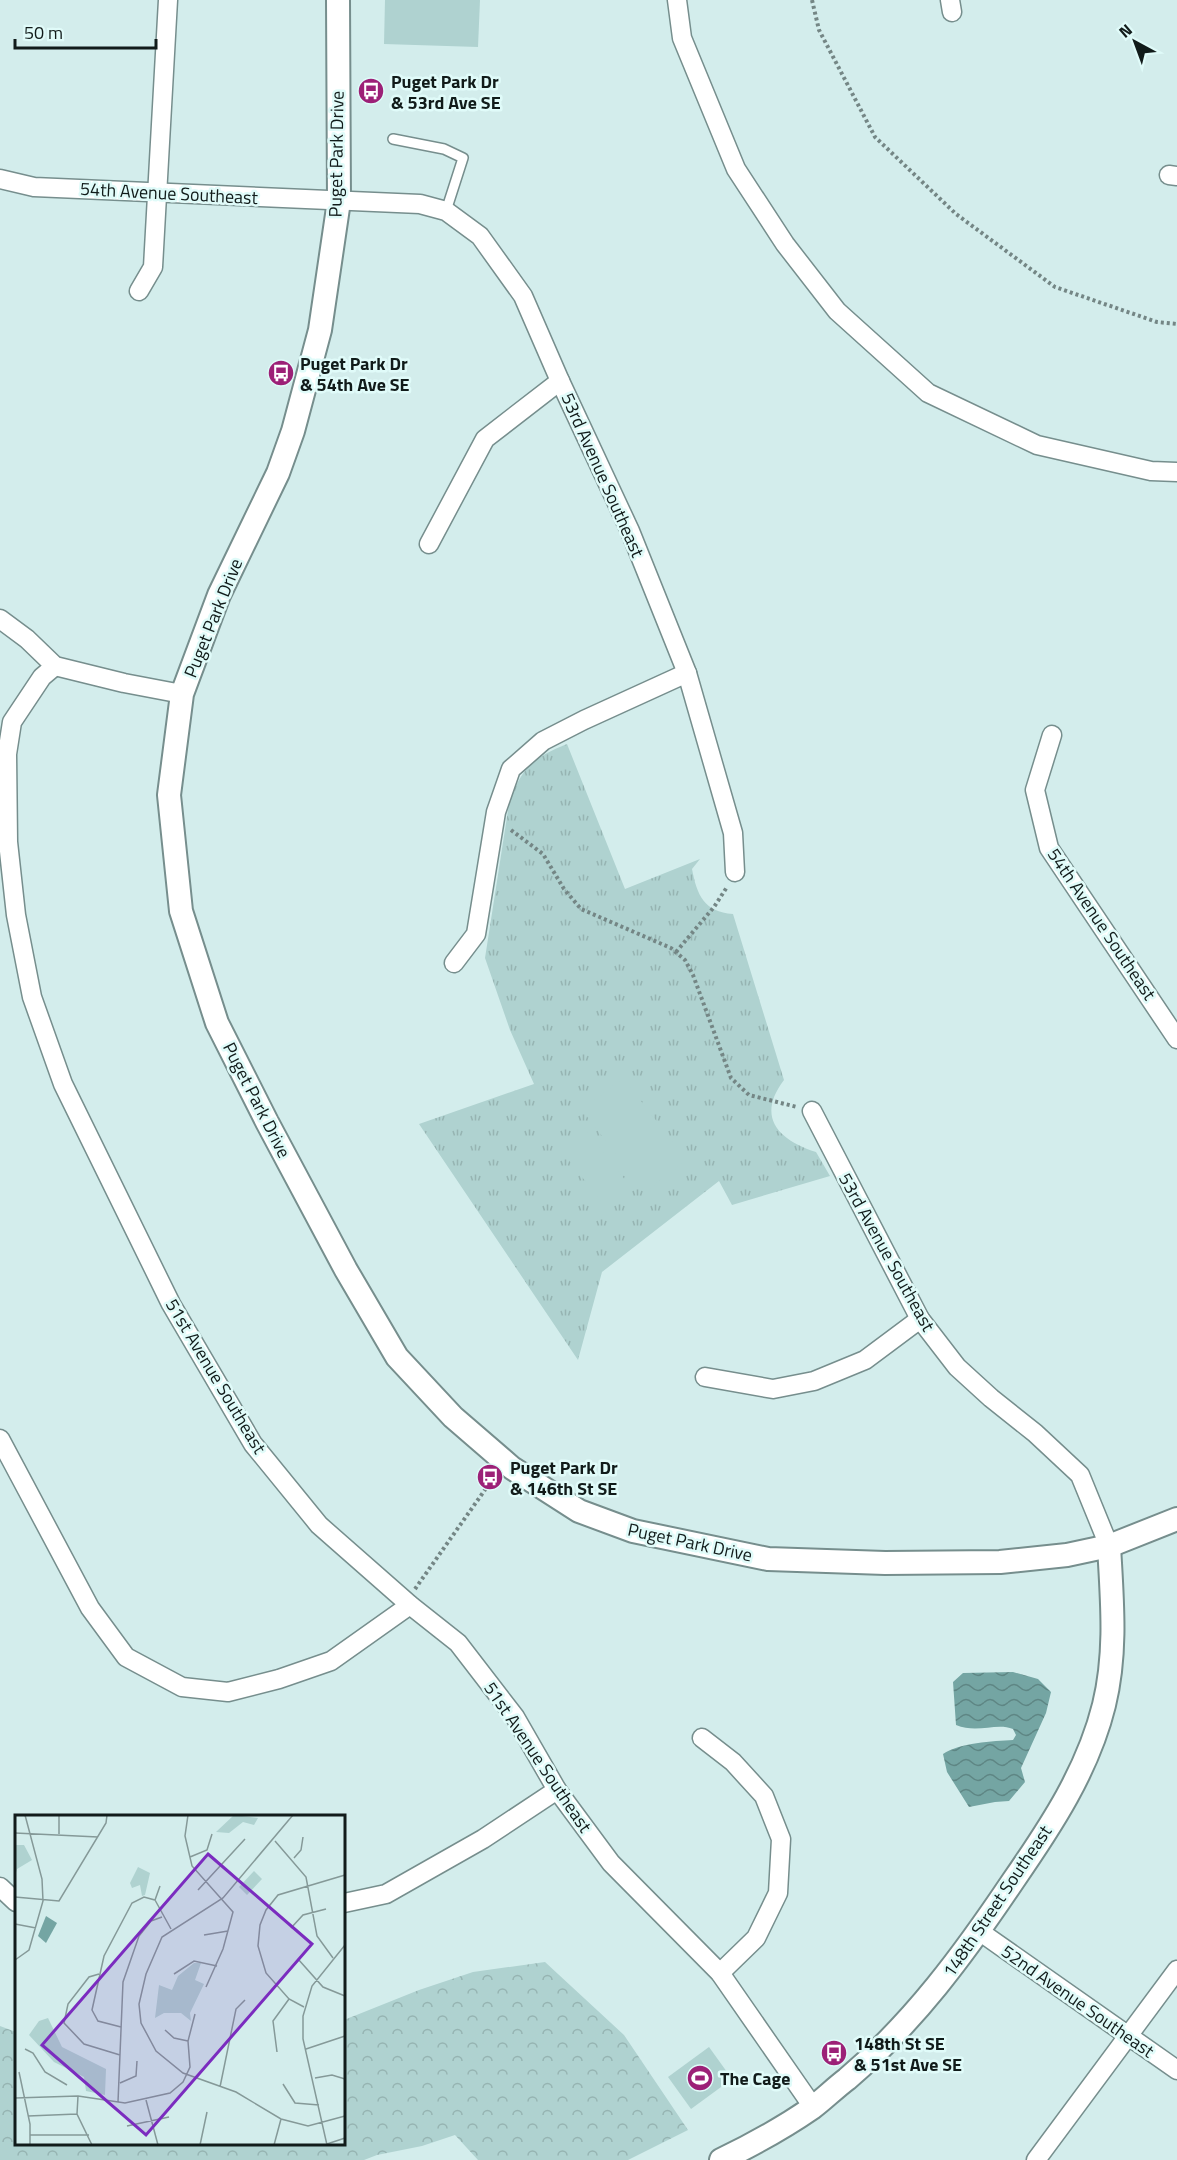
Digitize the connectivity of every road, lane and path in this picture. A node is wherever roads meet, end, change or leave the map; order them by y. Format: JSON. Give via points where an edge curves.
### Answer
{"nodes":[{"id":1,"x":168,"y":0,"type":"edge"},
{"id":2,"x":338,"y":0,"type":"edge"},
{"id":3,"x":677,"y":0,"type":"edge"},
{"id":4,"x":812,"y":0,"type":"edge"},
{"id":5,"x":393,"y":138,"type":"dead end"},
{"id":6,"x":0,"y":179,"type":"edge"},
{"id":7,"x":158,"y":193,"type":"junction"},
{"id":8,"x":339,"y":201,"type":"junction"},
{"id":9,"x":446,"y":211,"type":"junction"},
{"id":10,"x":139,"y":291,"type":"dead end"},
{"id":11,"x":1177,"y":324,"type":"edge"},
{"id":12,"x":560,"y":381,"type":"junction"},
{"id":13,"x":1177,"y":472,"type":"edge"},
{"id":14,"x":429,"y":544,"type":"dead end"},
{"id":15,"x":0,"y":619,"type":"edge"},
{"id":16,"x":55,"y":666,"type":"junction"},
{"id":17,"x":687,"y":673,"type":"junction"},
{"id":18,"x":182,"y":694,"type":"junction"},
{"id":19,"x":1052,"y":735,"type":"dead end"},
{"id":20,"x":495,"y":820,"type":"junction"},
{"id":21,"x":735,"y":872,"type":"joint"},
{"id":22,"x":676,"y":952,"type":"junction"},
{"id":23,"x":454,"y":963,"type":"dead end"},
{"id":24,"x":1177,"y":1039,"type":"edge"},
{"id":25,"x":812,"y":1111,"type":"joint"},
{"id":26,"x":920,"y":1319,"type":"junction"},
{"id":27,"x":705,"y":1377,"type":"dead end"},
{"id":28,"x":0,"y":1439,"type":"edge"},
{"id":29,"x":505,"y":1462,"type":"junction"},
{"id":30,"x":1177,"y":1519,"type":"edge"},
{"id":31,"x":1108,"y":1546,"type":"junction"},
{"id":32,"x":408,"y":1603,"type":"junction"},
{"id":33,"x":702,"y":1738,"type":"dead end"},
{"id":34,"x":557,"y":1790,"type":"junction"},
{"id":35,"x":0,"y":1887,"type":"edge"},
{"id":36,"x":15,"y":1901,"type":"edge"},
{"id":37,"x":345,"y":1903,"type":"edge"},
{"id":38,"x":979,"y":1931,"type":"junction"},
{"id":39,"x":1177,"y":1970,"type":"edge"},
{"id":40,"x":720,"y":1973,"type":"junction"},
{"id":41,"x":1128,"y":2036,"type":"junction"},
{"id":42,"x":1177,"y":2070,"type":"edge"},
{"id":43,"x":813,"y":2107,"type":"junction"},
{"id":44,"x":721,"y":2160,"type":"edge"},
{"id":45,"x":1036,"y":2160,"type":"edge"}],
"edges":[{"from":1,"to":7,"type":"street"},
{"from":2,"to":8,"type":"street","name":"Puget Park Drive"},
{"from":3,"to":13,"type":"street","via":[[682,38],[736,169],[784,244],[837,311],[928,393],[1037,445],[1151,471]]},
{"from":4,"to":11,"type":"path","via":[[819,30],[875,137],[956,214],[1055,287]]},
{"from":5,"to":9,"type":"lane","via":[[444,149],[464,158]]},
{"from":6,"to":7,"type":"street","name":"54th Avenue Southeast","via":[[34,187]]},
{"from":7,"to":8,"type":"street","name":"54th Avenue Southeast"},
{"from":7,"to":10,"type":"street","via":[[153,267]]},
{"from":8,"to":9,"type":"street","name":"53rd Avenue Southeast","via":[[420,204]]},
{"from":8,"to":18,"type":"street","name":"Puget Park Drive","via":[[320,330],[293,430],[278,473],[219,595]]},
{"from":9,"to":12,"type":"street","name":"53rd Avenue Southeast","via":[[480,236],[523,296]]},
{"from":12,"to":14,"type":"street","via":[[486,439]]},
{"from":12,"to":17,"type":"street","name":"53rd Avenue Southeast","via":[[630,531]]},
{"from":15,"to":16,"type":"street"},
{"from":16,"to":18,"type":"street"},
{"from":16,"to":32,"type":"street","name":"51st Avenue Southeast","via":[[42,677],[12,722],[7,754],[8,842],[15,915],[32,997],[63,1084],[171,1304],[253,1444],[319,1525]]},
{"from":17,"to":20,"type":"street","via":[[543,741],[511,769]]},
{"from":17,"to":21,"type":"street","name":"53rd Avenue Southeast","via":[[733,833]]},
{"from":18,"to":29,"type":"street","name":"Puget Park Drive","via":[[170,795],[182,911],[217,1023],[346,1269],[397,1357],[453,1418]]},
{"from":19,"to":24,"type":"street","name":"54th Avenue Southeast","via":[[1035,790],[1049,848]]},
{"from":20,"to":22,"type":"path","via":[[543,854],[581,909]]},
{"from":20,"to":23,"type":"street","via":[[476,934]]},
{"from":21,"to":22,"type":"path","via":[[714,907]]},
{"from":22,"to":25,"type":"path","via":[[693,975],[731,1078],[749,1095]]},
{"from":25,"to":26,"type":"street","name":"53rd Avenue Southeast"},
{"from":26,"to":27,"type":"street","via":[[865,1360],[814,1381],[773,1389]]},
{"from":26,"to":31,"type":"street","name":"53rd Avenue Southeast","via":[[957,1367],[1080,1475]]},
{"from":28,"to":32,"type":"street","via":[[90,1608],[126,1657],[182,1687],[228,1692],[331,1661]]},
{"from":29,"to":31,"type":"street","name":"Puget Park Drive","via":[[579,1511],[633,1531],[768,1559],[1000,1562]]},
{"from":29,"to":32,"type":"path"},
{"from":30,"to":31,"type":"street","name":"Puget Park Drive"},
{"from":31,"to":38,"type":"street","name":"148th Street Southeast","via":[[1112,1654],[1104,1704],[1088,1756],[1069,1794]]},
{"from":32,"to":34,"type":"street","name":"51st Avenue Southeast","via":[[458,1643],[515,1717]]},
{"from":33,"to":40,"type":"street","via":[[733,1762],[764,1796],[781,1839],[778,1893],[756,1938]]},
{"from":34,"to":37,"type":"street","via":[[483,1839],[386,1894]]},
{"from":34,"to":40,"type":"street","name":"51st Avenue Southeast","via":[[610,1863]]},
{"from":35,"to":36,"type":"street"},
{"from":38,"to":41,"type":"street","name":"52nd Avenue Southeast"},
{"from":38,"to":43,"type":"street","name":"148th Street Southeast","via":[[904,2026]]},
{"from":39,"to":41,"type":"street"},
{"from":40,"to":43,"type":"street","name":"51st Avenue Southeast"},
{"from":41,"to":42,"type":"street","name":"52nd Avenue Southeast"},
{"from":41,"to":45,"type":"street"},
{"from":43,"to":44,"type":"street","name":"148th Street Southeast"}]}
